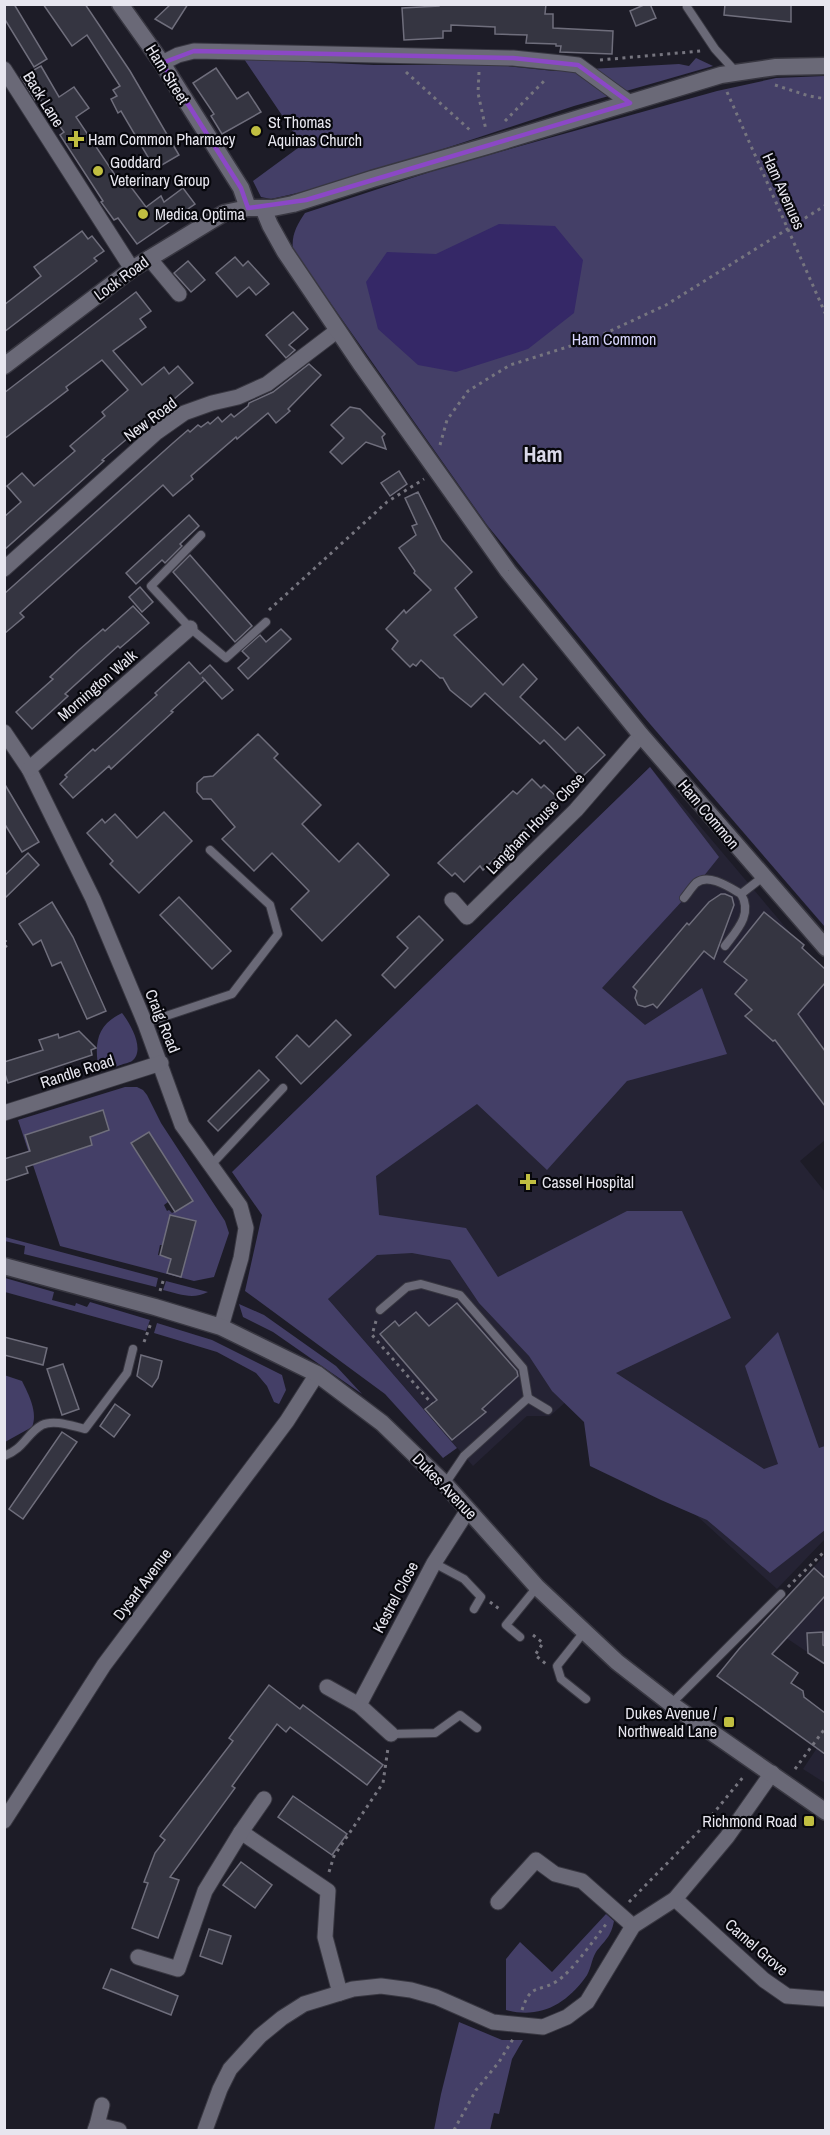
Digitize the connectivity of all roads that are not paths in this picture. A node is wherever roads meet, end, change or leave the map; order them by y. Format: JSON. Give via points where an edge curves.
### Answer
{"nodes":[{"id":1,"x":120,"y":4,"type":"edge"},
{"id":2,"x":687,"y":8,"type":"dead end"},
{"id":3,"x":162,"y":63,"type":"junction"},
{"id":4,"x":825,"y":66,"type":"edge"},
{"id":5,"x":4,"y":69,"type":"edge"},
{"id":6,"x":728,"y":74,"type":"junction"},
{"id":7,"x":630,"y":103,"type":"junction"},
{"id":8,"x":255,"y":208,"type":"junction"},
{"id":9,"x":149,"y":258,"type":"junction"},
{"id":10,"x":132,"y":269,"type":"junction"},
{"id":11,"x":179,"y":294,"type":"dead end"},
{"id":12,"x":338,"y":330,"type":"junction"},
{"id":13,"x":4,"y":366,"type":"edge"},
{"id":14,"x":201,"y":535,"type":"dead end"},
{"id":15,"x":4,"y":569,"type":"edge"},
{"id":16,"x":266,"y":622,"type":"road end"},
{"id":17,"x":190,"y":628,"type":"junction"},
{"id":18,"x":4,"y":732,"type":"edge"},
{"id":19,"x":641,"y":735,"type":"junction"},
{"id":20,"x":29,"y":769,"type":"junction"},
{"id":21,"x":210,"y":850,"type":"dead end"},
{"id":22,"x":763,"y":877,"type":"junction"},
{"id":23,"x":741,"y":894,"type":"junction"},
{"id":24,"x":684,"y":898,"type":"dead end"},
{"id":25,"x":452,"y":900,"type":"dead end"},
{"id":26,"x":725,"y":946,"type":"dead end"},
{"id":27,"x":825,"y":948,"type":"edge"},
{"id":28,"x":145,"y":1023,"type":"junction"},
{"id":29,"x":161,"y":1063,"type":"junction"},
{"id":30,"x":283,"y":1088,"type":"dead end"},
{"id":31,"x":4,"y":1113,"type":"edge"},
{"id":32,"x":211,"y":1165,"type":"junction"},
{"id":33,"x":4,"y":1266,"type":"edge"},
{"id":34,"x":380,"y":1310,"type":"road end"},
{"id":35,"x":221,"y":1327,"type":"junction"},
{"id":36,"x":133,"y":1349,"type":"dead end"},
{"id":37,"x":316,"y":1374,"type":"junction"},
{"id":38,"x":528,"y":1398,"type":"junction"},
{"id":39,"x":548,"y":1410,"type":"dead end"},
{"id":40,"x":4,"y":1456,"type":"edge"},
{"id":41,"x":445,"y":1484,"type":"junction"},
{"id":42,"x":468,"y":1510,"type":"junction"},
{"id":43,"x":434,"y":1563,"type":"junction"},
{"id":44,"x":537,"y":1587,"type":"junction"},
{"id":45,"x":784,"y":1591,"type":"road end"},
{"id":46,"x":474,"y":1609,"type":"dead end"},
{"id":47,"x":584,"y":1632,"type":"junction"},
{"id":48,"x":520,"y":1636,"type":"dead end"},
{"id":49,"x":327,"y":1687,"type":"dead end"},
{"id":50,"x":586,"y":1699,"type":"dead end"},
{"id":51,"x":671,"y":1704,"type":"junction"},
{"id":52,"x":359,"y":1705,"type":"junction"},
{"id":53,"x":477,"y":1728,"type":"dead end"},
{"id":54,"x":387,"y":1731,"type":"joint"},
{"id":55,"x":778,"y":1778,"type":"junction"},
{"id":56,"x":264,"y":1799,"type":"dead end"},
{"id":57,"x":825,"y":1812,"type":"edge"},
{"id":58,"x":4,"y":1821,"type":"edge"},
{"id":59,"x":241,"y":1832,"type":"junction"},
{"id":60,"x":675,"y":1899,"type":"junction"},
{"id":61,"x":498,"y":1902,"type":"dead end"},
{"id":62,"x":633,"y":1926,"type":"junction"},
{"id":63,"x":138,"y":1957,"type":"dead end"},
{"id":64,"x":340,"y":1993,"type":"junction"},
{"id":65,"x":825,"y":1999,"type":"edge"},
{"id":66,"x":102,"y":2105,"type":"dead end"},
{"id":67,"x":96,"y":2128,"type":"edge"},
{"id":68,"x":119,"y":2130,"type":"edge"},
{"id":69,"x":205,"y":2130,"type":"edge"}],
"edges":[{"from":1,"to":3,"type":"street","name":"Ham Street"},
{"from":2,"to":6,"type":"lane"},
{"from":3,"to":7,"type":"street","via":[[194,51],[577,63]]},
{"from":3,"to":8,"type":"street","name":"Ham Street"},
{"from":4,"to":6,"type":"street"},
{"from":5,"to":10,"type":"street","name":"Back Lane"},
{"from":6,"to":7,"type":"street"},
{"from":7,"to":8,"type":"street","via":[[293,204]]},
{"from":8,"to":9,"type":"street","name":"Lock Road","via":[[224,213]]},
{"from":8,"to":12,"type":"street","name":"Ham Common"},
{"from":9,"to":10,"type":"street","name":"Lock Road"},
{"from":9,"to":11,"type":"street"},
{"from":10,"to":13,"type":"street","name":"Lock Road"},
{"from":12,"to":15,"type":"street","name":"New Road","via":[[267,384],[184,413],[157,432]]},
{"from":12,"to":19,"type":"street","name":"Ham Common","via":[[508,571]]},
{"from":14,"to":17,"type":"lane","via":[[151,586]]},
{"from":16,"to":17,"type":"lane","via":[[226,658]]},
{"from":17,"to":20,"type":"street","name":"Mornington Walk"},
{"from":18,"to":20,"type":"street","name":"Craig Road"},
{"from":19,"to":22,"type":"street","name":"Ham Common"},
{"from":19,"to":25,"type":"street","name":"Langham House Close","via":[[576,810],[467,917]]},
{"from":20,"to":28,"type":"street","name":"Craig Road","via":[[93,899]]},
{"from":21,"to":28,"type":"lane","via":[[270,905],[278,934],[232,994]]},
{"from":22,"to":23,"type":"lane"},
{"from":22,"to":27,"type":"street","name":"Ham Common"},
{"from":23,"to":24,"type":"lane","via":[[722,883],[704,880],[696,883]]},
{"from":23,"to":26,"type":"lane","via":[[745,916]]},
{"from":28,"to":29,"type":"street","name":"Craig Road"},
{"from":29,"to":31,"type":"street","name":"Randle Road"},
{"from":29,"to":32,"type":"street","name":"Craig Road","via":[[182,1125]]},
{"from":30,"to":32,"type":"lane"},
{"from":32,"to":35,"type":"street","name":"Craig Road","via":[[240,1206],[246,1228]]},
{"from":33,"to":35,"type":"street","name":"Dukes Avenue"},
{"from":34,"to":38,"type":"lane","via":[[407,1287],[421,1284],[460,1295],[524,1368]]},
{"from":35,"to":37,"type":"street","name":"Dukes Avenue"},
{"from":36,"to":40,"type":"lane","via":[[127,1372],[85,1429],[59,1423],[42,1425],[14,1453]]},
{"from":37,"to":41,"type":"street","name":"Dukes Avenue","via":[[382,1423]]},
{"from":37,"to":58,"type":"street","name":"Dysart Avenue","via":[[287,1421],[104,1665]]},
{"from":38,"to":39,"type":"lane"},
{"from":38,"to":41,"type":"lane","via":[[464,1456]]},
{"from":41,"to":42,"type":"street","name":"Dukes Avenue"},
{"from":42,"to":43,"type":"street","name":"Kestrel Close"},
{"from":42,"to":44,"type":"street","name":"Dukes Avenue"},
{"from":43,"to":46,"type":"lane","via":[[464,1579],[481,1597]]},
{"from":43,"to":52,"type":"street","name":"Kestrel Close"},
{"from":44,"to":47,"type":"street","name":"Dukes Avenue"},
{"from":44,"to":48,"type":"lane","via":[[506,1624]]},
{"from":45,"to":51,"type":"lane"},
{"from":47,"to":50,"type":"lane","via":[[557,1666],[561,1679]]},
{"from":47,"to":51,"type":"street","name":"Dukes Avenue"},
{"from":49,"to":52,"type":"street"},
{"from":51,"to":55,"type":"street","name":"Dukes Avenue"},
{"from":52,"to":54,"type":"street"},
{"from":53,"to":54,"type":"lane","via":[[460,1715],[435,1733]]},
{"from":55,"to":57,"type":"street","name":"Dukes Avenue"},
{"from":55,"to":60,"type":"street"},
{"from":56,"to":59,"type":"street"},
{"from":59,"to":63,"type":"street","via":[[205,1891],[178,1969]]},
{"from":59,"to":64,"type":"street","via":[[328,1891],[325,1937]]},
{"from":60,"to":62,"type":"street"},
{"from":60,"to":65,"type":"street","name":"Camel Grove","via":[[787,1996]]},
{"from":61,"to":62,"type":"street","via":[[536,1860],[555,1874],[582,1881]]},
{"from":62,"to":64,"type":"street","via":[[587,2002],[567,2017],[543,2027],[493,2022],[411,1990],[381,1986]]},
{"from":64,"to":69,"type":"street","via":[[304,2004],[260,2036],[230,2069]]},
{"from":66,"to":67,"type":"street"},
{"from":67,"to":68,"type":"street"}]}
